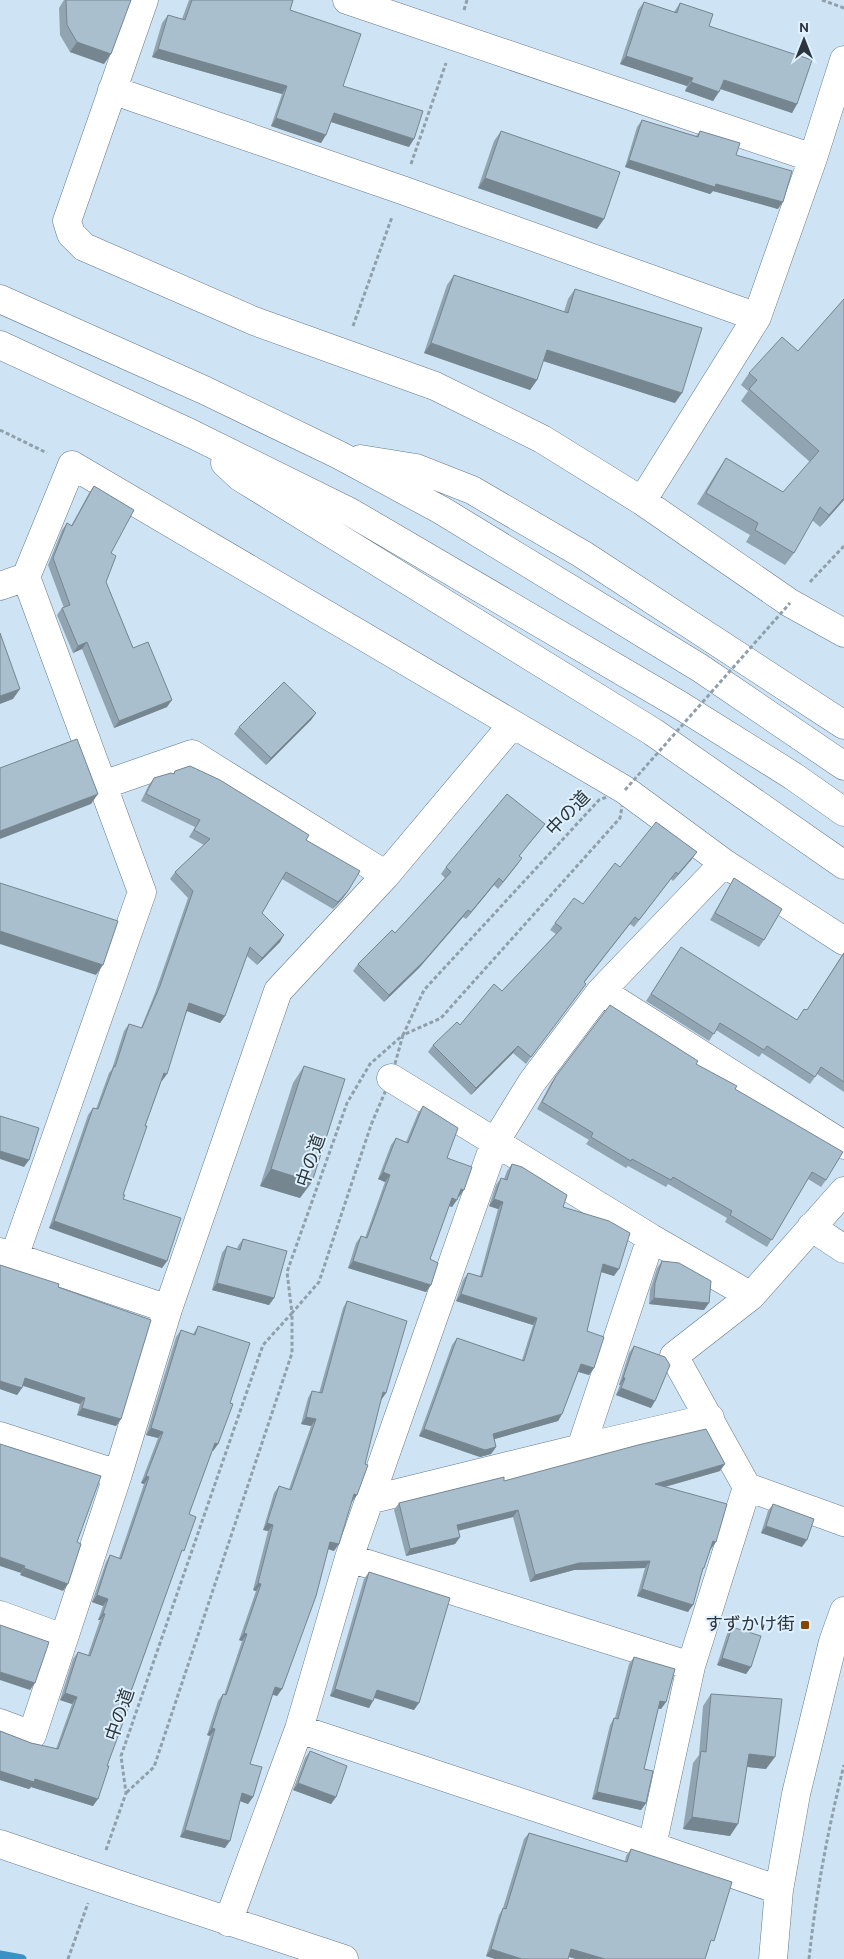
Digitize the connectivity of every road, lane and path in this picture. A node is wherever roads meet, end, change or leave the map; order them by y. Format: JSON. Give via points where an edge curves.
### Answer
{"nodes":[{"id":1,"x":144,"y":0,"type":"edge"},
{"id":2,"x":346,"y":0,"type":"edge"},
{"id":3,"x":822,"y":0,"type":"edge"},
{"id":4,"x":844,"y":8,"type":"edge"},
{"id":5,"x":844,"y":60,"type":"edge"},
{"id":6,"x":112,"y":90,"type":"junction"},
{"id":7,"x":813,"y":158,"type":"junction"},
{"id":8,"x":0,"y":299,"type":"edge"},
{"id":9,"x":757,"y":317,"type":"junction"},
{"id":10,"x":0,"y":346,"type":"edge"},
{"id":11,"x":0,"y":430,"type":"edge"},
{"id":12,"x":192,"y":434,"type":"junction"},
{"id":13,"x":338,"y":455,"type":"junction"},
{"id":14,"x":72,"y":465,"type":"junction"},
{"id":15,"x":642,"y":502,"type":"junction"},
{"id":16,"x":844,"y":546,"type":"edge"},
{"id":17,"x":26,"y":576,"type":"junction"},
{"id":18,"x":0,"y":586,"type":"edge"},
{"id":19,"x":790,"y":603,"type":"junction"},
{"id":20,"x":844,"y":633,"type":"edge"},
{"id":21,"x":844,"y":724,"type":"edge"},
{"id":22,"x":512,"y":725,"type":"junction"},
{"id":23,"x":844,"y":766,"type":"edge"},
{"id":24,"x":103,"y":785,"type":"junction"},
{"id":25,"x":624,"y":790,"type":"junction"},
{"id":26,"x":844,"y":812,"type":"edge"},
{"id":27,"x":724,"y":864,"type":"junction"},
{"id":28,"x":844,"y":865,"type":"edge"},
{"id":29,"x":386,"y":875,"type":"junction"},
{"id":30,"x":844,"y":941,"type":"edge"},
{"id":31,"x":601,"y":991,"type":"junction"},
{"id":32,"x":403,"y":1036,"type":"junction"},
{"id":33,"x":391,"y":1078,"type":"junction"},
{"id":34,"x":495,"y":1142,"type":"junction"},
{"id":35,"x":844,"y":1145,"type":"edge"},
{"id":36,"x":844,"y":1191,"type":"edge"},
{"id":37,"x":811,"y":1227,"type":"junction"},
{"id":38,"x":650,"y":1238,"type":"junction"},
{"id":39,"x":844,"y":1249,"type":"edge"},
{"id":40,"x":7,"y":1254,"type":"edge"},
{"id":41,"x":751,"y":1296,"type":"junction"},
{"id":42,"x":168,"y":1309,"type":"junction"},
{"id":43,"x":292,"y":1313,"type":"junction"},
{"id":44,"x":710,"y":1418,"type":"junction"},
{"id":45,"x":0,"y":1436,"type":"edge"},
{"id":46,"x":581,"y":1448,"type":"junction"},
{"id":47,"x":118,"y":1474,"type":"junction"},
{"id":48,"x":747,"y":1487,"type":"junction"},
{"id":49,"x":369,"y":1500,"type":"junction"},
{"id":50,"x":844,"y":1522,"type":"edge"},
{"id":51,"x":349,"y":1558,"type":"junction"},
{"id":52,"x":844,"y":1612,"type":"edge"},
{"id":53,"x":0,"y":1615,"type":"edge"},
{"id":54,"x":63,"y":1638,"type":"junction"},
{"id":55,"x":691,"y":1666,"type":"junction"},
{"id":56,"x":0,"y":1723,"type":"edge"},
{"id":57,"x":299,"y":1729,"type":"junction"},
{"id":58,"x":844,"y":1765,"type":"edge"},
{"id":59,"x":0,"y":1844,"type":"edge"},
{"id":60,"x":652,"y":1846,"type":"junction"},
{"id":61,"x":779,"y":1890,"type":"junction"},
{"id":62,"x":228,"y":1922,"type":"junction"},
{"id":63,"x":344,"y":1959,"type":"edge"},
{"id":64,"x":773,"y":1959,"type":"edge"},
{"id":65,"x":809,"y":1959,"type":"edge"}],
"edges":[{"from":1,"to":6,"type":"street"},
{"from":2,"to":7,"type":"street"},
{"from":3,"to":4,"type":"path"},
{"from":5,"to":7,"type":"street"},
{"from":6,"to":9,"type":"street"},
{"from":6,"to":15,"type":"street","via":[[68,220],[71,234],[84,247],[254,321],[435,386],[542,439]]},
{"from":7,"to":9,"type":"street"},
{"from":8,"to":13,"type":"street","via":[[204,390]]},
{"from":9,"to":15,"type":"street"},
{"from":10,"to":12,"type":"street"},
{"from":11,"to":14,"type":"path"},
{"from":12,"to":26,"type":"street","via":[[350,512],[678,704]]},
{"from":12,"to":28,"type":"street","via":[[240,477],[653,732]]},
{"from":13,"to":21,"type":"street","via":[[416,468],[472,490],[582,554]]},
{"from":13,"to":23,"type":"street","via":[[441,510],[700,668]]},
{"from":14,"to":17,"type":"street"},
{"from":14,"to":22,"type":"street"},
{"from":15,"to":19,"type":"street"},
{"from":16,"to":19,"type":"path"},
{"from":17,"to":18,"type":"street"},
{"from":17,"to":24,"type":"street"},
{"from":19,"to":20,"type":"street"},
{"from":19,"to":25,"type":"path","bridge":true},
{"from":22,"to":25,"type":"street"},
{"from":22,"to":29,"type":"street"},
{"from":24,"to":29,"type":"street","via":[[192,754]]},
{"from":24,"to":40,"type":"street","via":[[142,892]]},
{"from":25,"to":27,"type":"street"},
{"from":25,"to":32,"type":"path","name":"中の道","via":[[599,800],[424,990]]},
{"from":25,"to":32,"type":"path","name":"中の道","via":[[620,818],[441,1018]]},
{"from":27,"to":30,"type":"street"},
{"from":27,"to":31,"type":"street"},
{"from":29,"to":42,"type":"street","via":[[278,991]]},
{"from":31,"to":34,"type":"street","via":[[532,1082]]},
{"from":31,"to":35,"type":"street"},
{"from":32,"to":33,"type":"path","name":"中の道"},
{"from":32,"to":43,"type":"path","name":"中の道","via":[[370,1064],[347,1103],[287,1272]]},
{"from":33,"to":34,"type":"street"},
{"from":33,"to":43,"type":"path","name":"中の道","via":[[371,1126],[319,1282]]},
{"from":34,"to":38,"type":"street"},
{"from":34,"to":49,"type":"street"},
{"from":36,"to":37,"type":"street"},
{"from":37,"to":39,"type":"street"},
{"from":37,"to":41,"type":"street"},
{"from":38,"to":41,"type":"street"},
{"from":38,"to":46,"type":"street"},
{"from":40,"to":42,"type":"street"},
{"from":41,"to":44,"type":"street","via":[[674,1356]]},
{"from":42,"to":47,"type":"street"},
{"from":43,"to":43,"type":"path","name":"中の道","via":[[292,1353],[154,1767],[126,1793],[121,1756],[263,1345]]},
{"from":44,"to":46,"type":"street"},
{"from":44,"to":48,"type":"street"},
{"from":45,"to":47,"type":"street"},
{"from":46,"to":49,"type":"street"},
{"from":47,"to":54,"type":"street"},
{"from":48,"to":50,"type":"street"},
{"from":48,"to":55,"type":"street"},
{"from":49,"to":51,"type":"street"},
{"from":51,"to":55,"type":"street"},
{"from":51,"to":57,"type":"street"},
{"from":52,"to":61,"type":"street","via":[[833,1642],[796,1794]]},
{"from":53,"to":54,"type":"street"},
{"from":54,"to":56,"type":"street","via":[[32,1735]]},
{"from":55,"to":60,"type":"street"},
{"from":57,"to":60,"type":"street"},
{"from":57,"to":62,"type":"street"},
{"from":58,"to":65,"type":"path","via":[[830,1821]]},
{"from":59,"to":62,"type":"street","bridge":true},
{"from":60,"to":61,"type":"street"},
{"from":61,"to":64,"type":"street"},
{"from":62,"to":63,"type":"street"}]}
